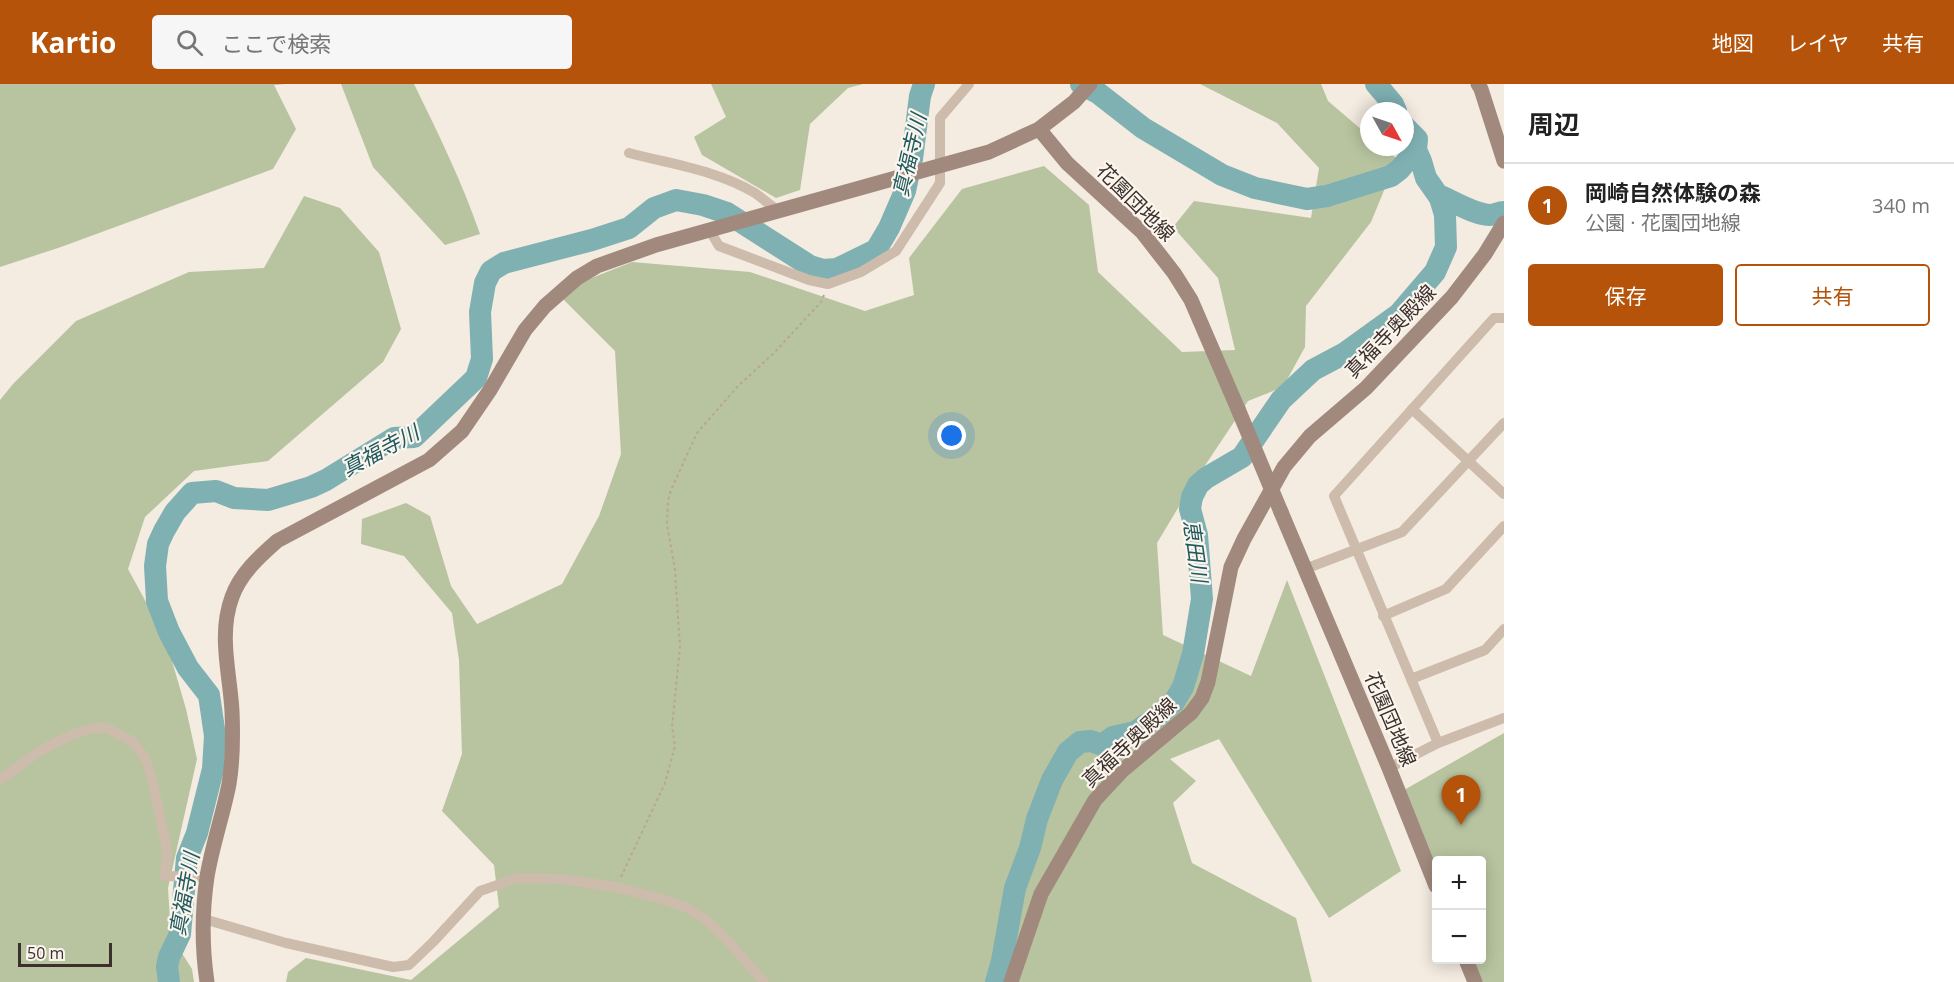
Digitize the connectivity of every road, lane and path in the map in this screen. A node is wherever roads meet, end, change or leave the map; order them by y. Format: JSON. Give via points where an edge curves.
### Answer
{"nodes":[{"id":1,"x":969,"y":84,"type":"edge"},
{"id":2,"x":1090,"y":84,"type":"edge"},
{"id":3,"x":1478,"y":84,"type":"edge"},
{"id":4,"x":1040,"y":129,"type":"junction"},
{"id":5,"x":1501,"y":145,"type":"edge"},
{"id":6,"x":629,"y":153,"type":"dead end"},
{"id":7,"x":1504,"y":161,"type":"edge"},
{"id":8,"x":934,"y":168,"type":"junction"},
{"id":9,"x":772,"y":212,"type":"junction"},
{"id":10,"x":1504,"y":223,"type":"edge"},
{"id":11,"x":716,"y":229,"type":"junction"},
{"id":12,"x":828,"y":284,"type":"junction"},
{"id":13,"x":1504,"y":318,"type":"edge"},
{"id":14,"x":1412,"y":410,"type":"junction"},
{"id":15,"x":1504,"y":423,"type":"edge"},
{"id":16,"x":1468,"y":461,"type":"junction"},
{"id":17,"x":1504,"y":494,"type":"edge"},
{"id":18,"x":1504,"y":526,"type":"edge"},
{"id":19,"x":1355,"y":548,"type":"junction"},
{"id":20,"x":1305,"y":569,"type":"junction"},
{"id":21,"x":1383,"y":616,"type":"junction"},
{"id":22,"x":1504,"y":629,"type":"edge"},
{"id":23,"x":1411,"y":680,"type":"junction"},
{"id":24,"x":1504,"y":718,"type":"edge"},
{"id":25,"x":1438,"y":743,"type":"junction"},
{"id":26,"x":1389,"y":768,"type":"junction"},
{"id":27,"x":0,"y":780,"type":"edge"},
{"id":28,"x":1432,"y":874,"type":"edge"},
{"id":29,"x":202,"y":877,"type":"junction"},
{"id":30,"x":616,"y":887,"type":"junction"},
{"id":31,"x":204,"y":919,"type":"junction"},
{"id":32,"x":1468,"y":964,"type":"edge"},
{"id":33,"x":207,"y":982,"type":"edge"},
{"id":34,"x":764,"y":982,"type":"edge"},
{"id":35,"x":1011,"y":982,"type":"edge"},
{"id":36,"x":1475,"y":982,"type":"edge"}],
"edges":[{"from":1,"to":8,"type":"street","via":[[940,118]]},
{"from":2,"to":4,"type":"street"},
{"from":3,"to":5,"type":"street"},
{"from":4,"to":8,"type":"street","via":[[989,152]]},
{"from":4,"to":20,"type":"street","name":"花園団地線","bridge":true,"via":[[1067,163],[1142,232],[1191,300]]},
{"from":5,"to":7,"type":"street"},
{"from":6,"to":9,"type":"street","via":[[690,167],[734,183],[754,193]]},
{"from":8,"to":9,"type":"street"},
{"from":8,"to":12,"type":"street","via":[[940,183],[896,251],[861,272]]},
{"from":9,"to":11,"type":"street"},
{"from":10,"to":35,"type":"street","name":"真福寺奥殿線","via":[[1452,297],[1366,388],[1310,436],[1284,467],[1231,567],[1202,698],[1191,713],[1123,770],[1095,800],[1041,894]]},
{"from":11,"to":12,"type":"street","via":[[719,246]]},
{"from":11,"to":29,"type":"street","via":[[619,258],[577,278],[544,306],[525,330],[462,431],[429,460],[277,541],[243,576],[232,598],[225,630],[233,747],[229,782]]},
{"from":12,"to":30,"type":"path","via":[[821,302],[697,433],[671,490],[666,524],[675,570],[680,647],[672,727],[675,746],[665,783]]},
{"from":13,"to":14,"type":"street","via":[[1494,318]]},
{"from":14,"to":16,"type":"street"},
{"from":14,"to":19,"type":"street","via":[[1334,496]]},
{"from":15,"to":16,"type":"street"},
{"from":16,"to":17,"type":"street"},
{"from":16,"to":19,"type":"street","via":[[1402,532]]},
{"from":18,"to":21,"type":"street","via":[[1446,589]]},
{"from":19,"to":20,"type":"street"},
{"from":19,"to":21,"type":"street"},
{"from":20,"to":26,"type":"street","name":"花園団地線"},
{"from":21,"to":23,"type":"street"},
{"from":22,"to":23,"type":"street","via":[[1485,650]]},
{"from":23,"to":25,"type":"street"},
{"from":24,"to":25,"type":"street"},
{"from":25,"to":26,"type":"street"},
{"from":26,"to":28,"type":"street","name":"花園団地線"},
{"from":27,"to":29,"type":"street","via":[[38,752],[71,735],[94,728],[107,729],[132,742],[146,758],[167,850],[165,876]]},
{"from":29,"to":31,"type":"street"},
{"from":30,"to":31,"type":"street","via":[[518,878],[490,886],[480,891],[409,965],[393,967],[286,943]]},
{"from":30,"to":34,"type":"street","via":[[666,900],[704,918]]},
{"from":31,"to":33,"type":"street"},
{"from":32,"to":36,"type":"street"}]}
